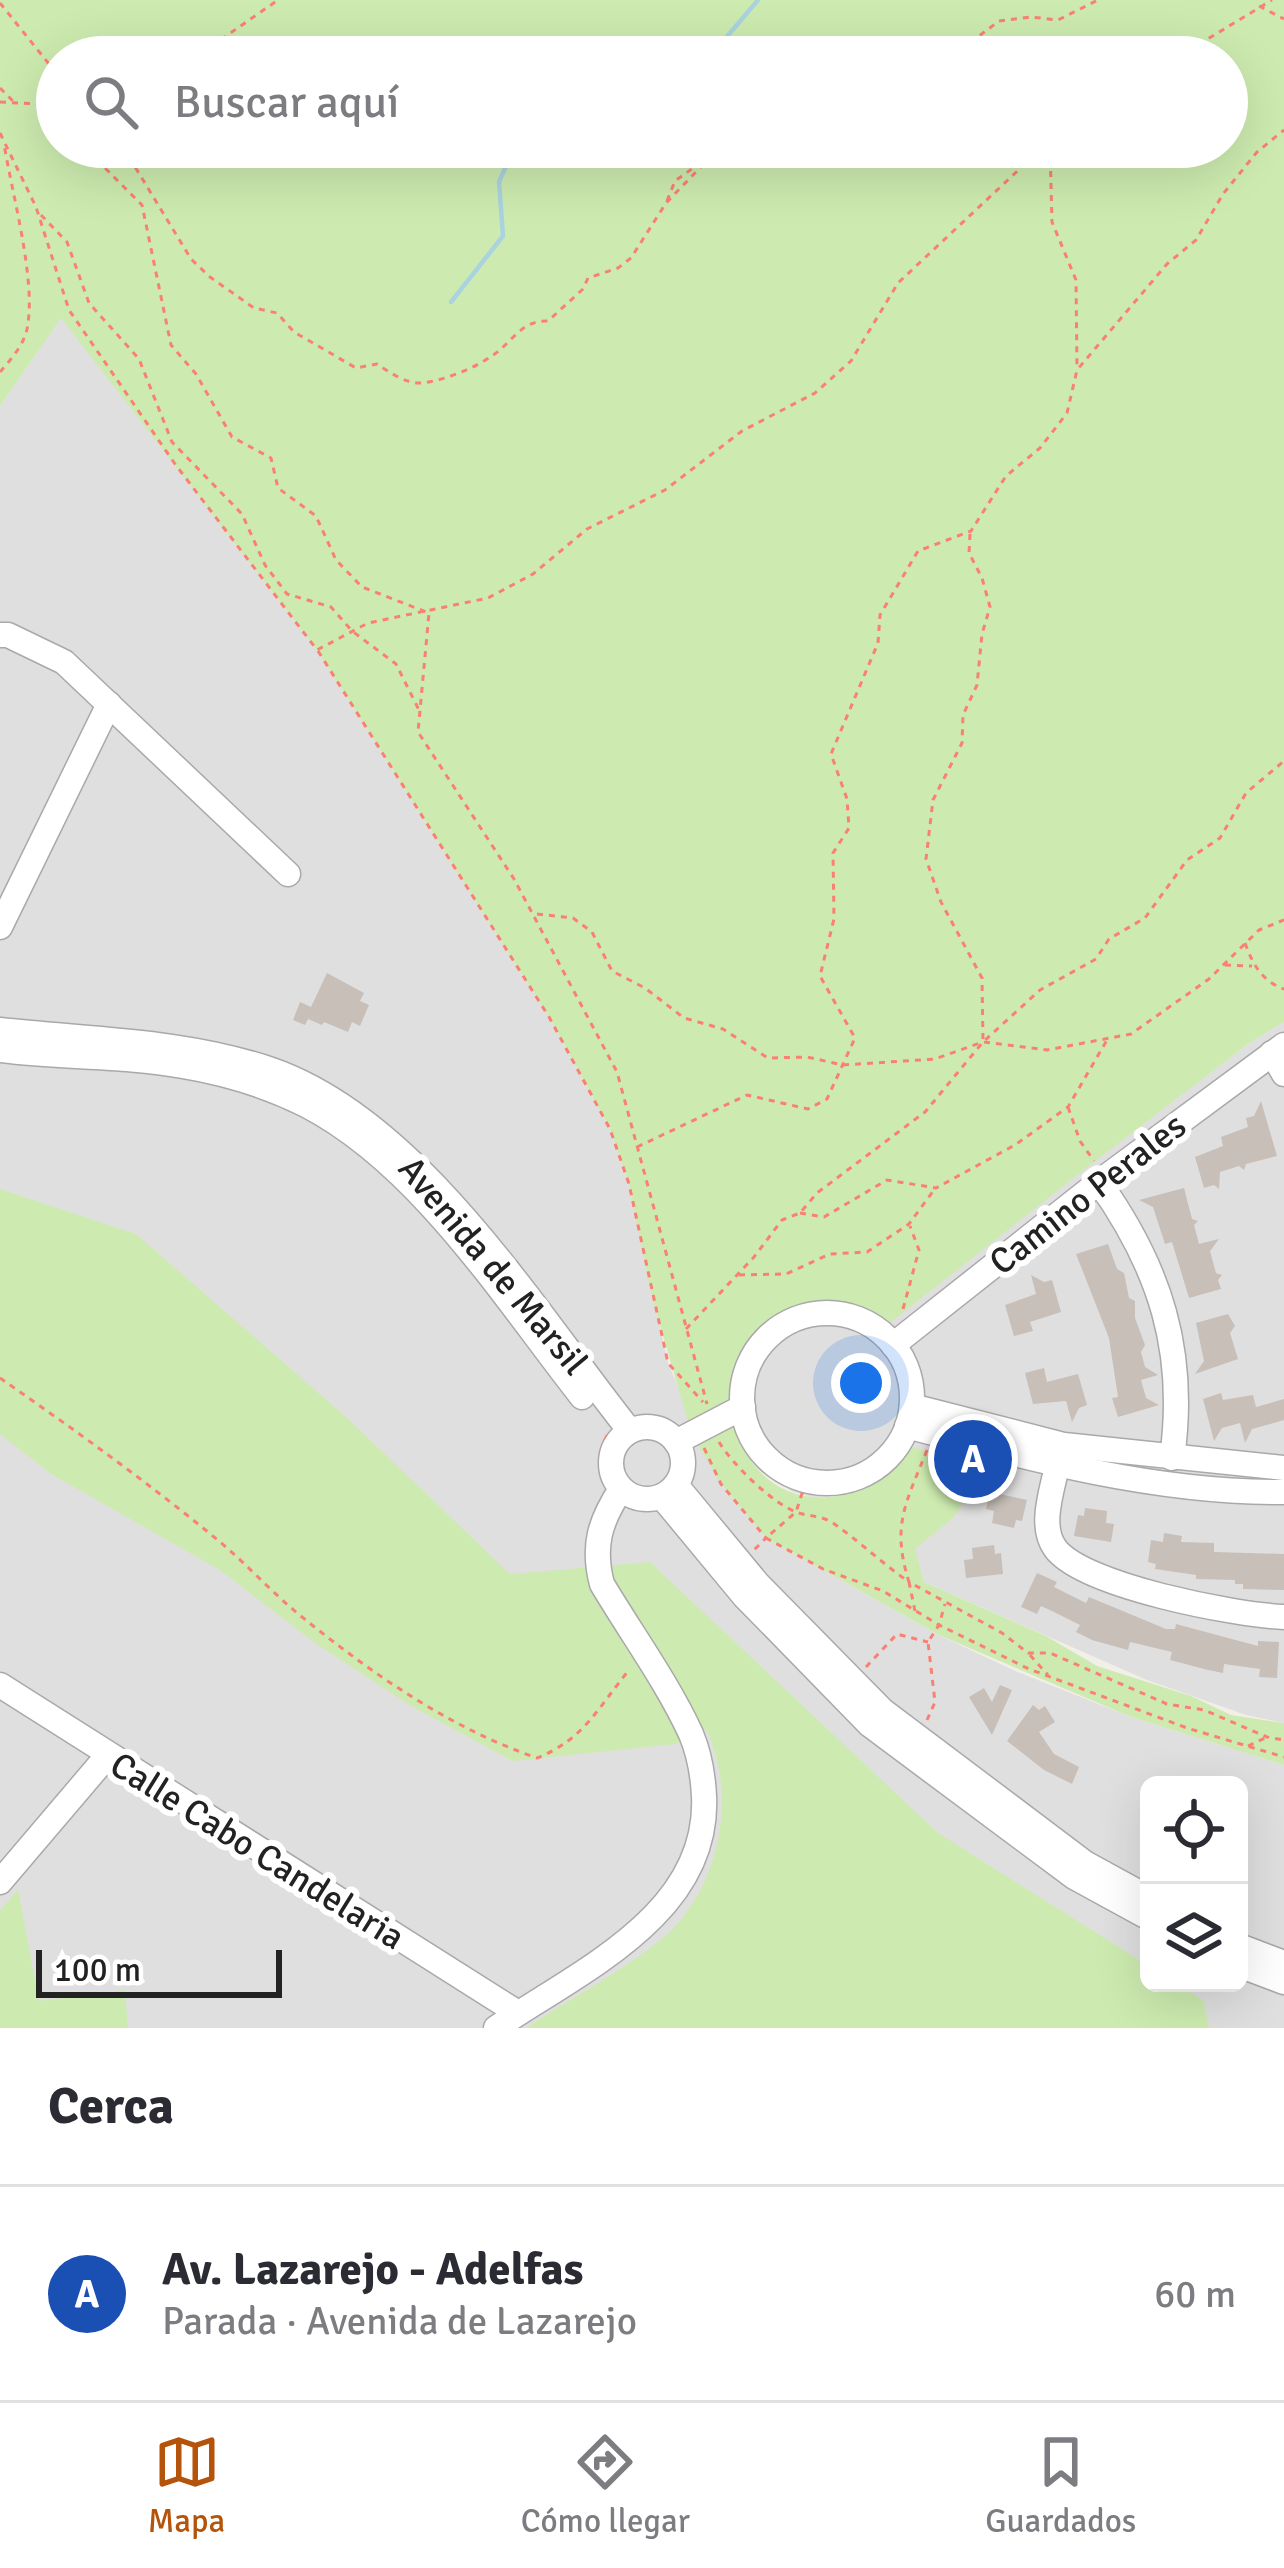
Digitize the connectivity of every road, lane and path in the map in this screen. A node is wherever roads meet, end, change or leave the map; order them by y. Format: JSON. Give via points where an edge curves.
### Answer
{"nodes":[{"id":1,"x":278,"y":0,"type":"edge"},
{"id":2,"x":1098,"y":0,"type":"edge"},
{"id":3,"x":1271,"y":0,"type":"edge"},
{"id":4,"x":0,"y":3,"type":"edge"},
{"id":5,"x":1259,"y":5,"type":"junction"},
{"id":6,"x":1284,"y":19,"type":"edge"},
{"id":7,"x":226,"y":36,"type":"edge"},
{"id":8,"x":979,"y":36,"type":"edge"},
{"id":9,"x":1211,"y":36,"type":"edge"},
{"id":10,"x":36,"y":48,"type":"edge"},
{"id":11,"x":0,"y":88,"type":"edge"},
{"id":12,"x":0,"y":102,"type":"edge"},
{"id":13,"x":16,"y":104,"type":"junction"},
{"id":14,"x":36,"y":105,"type":"edge"},
{"id":15,"x":1284,"y":130,"type":"edge"},
{"id":16,"x":1,"y":135,"type":"edge"},
{"id":17,"x":1248,"y":162,"type":"edge"},
{"id":18,"x":105,"y":168,"type":"edge"},
{"id":19,"x":136,"y":168,"type":"edge"},
{"id":20,"x":698,"y":168,"type":"edge"},
{"id":21,"x":1023,"y":168,"type":"edge"},
{"id":22,"x":1048,"y":168,"type":"edge"},
{"id":23,"x":1243,"y":168,"type":"edge"},
{"id":24,"x":38,"y":212,"type":"junction"},
{"id":25,"x":1078,"y":370,"type":"junction"},
{"id":26,"x":0,"y":372,"type":"edge"},
{"id":27,"x":971,"y":530,"type":"junction"},
{"id":28,"x":429,"y":613,"type":"junction"},
{"id":29,"x":352,"y":631,"type":"junction"},
{"id":30,"x":0,"y":635,"type":"edge"},
{"id":31,"x":317,"y":650,"type":"junction"},
{"id":32,"x":109,"y":704,"type":"junction"},
{"id":33,"x":420,"y":712,"type":"junction"},
{"id":34,"x":1284,"y":761,"type":"edge"},
{"id":35,"x":288,"y":874,"type":"dead end"},
{"id":36,"x":533,"y":914,"type":"junction"},
{"id":37,"x":1284,"y":920,"type":"edge"},
{"id":38,"x":0,"y":927,"type":"edge"},
{"id":39,"x":1245,"y":944,"type":"junction"},
{"id":40,"x":1223,"y":965,"type":"junction"},
{"id":41,"x":1253,"y":966,"type":"junction"},
{"id":42,"x":1284,"y":989,"type":"edge"},
{"id":43,"x":0,"y":1030,"type":"edge"},
{"id":44,"x":1108,"y":1039,"type":"junction"},
{"id":45,"x":983,"y":1042,"type":"junction"},
{"id":46,"x":0,"y":1050,"type":"edge"},
{"id":47,"x":1280,"y":1058,"type":"edge"},
{"id":48,"x":843,"y":1065,"type":"junction"},
{"id":49,"x":1068,"y":1107,"type":"junction"},
{"id":50,"x":638,"y":1148,"type":"junction"},
{"id":51,"x":1102,"y":1180,"type":"junction"},
{"id":52,"x":936,"y":1188,"type":"junction"},
{"id":53,"x":800,"y":1213,"type":"junction"},
{"id":54,"x":910,"y":1223,"type":"junction"},
{"id":55,"x":737,"y":1275,"type":"junction"},
{"id":56,"x":905,"y":1317,"type":"dead end"},
{"id":57,"x":686,"y":1329,"type":"junction"},
{"id":58,"x":893,"y":1345,"type":"junction"},
{"id":59,"x":0,"y":1378,"type":"edge"},
{"id":60,"x":743,"y":1407,"type":"junction"},
{"id":61,"x":910,"y":1416,"type":"junction"},
{"id":62,"x":712,"y":1425,"type":"junction"},
{"id":63,"x":618,"y":1435,"type":"junction"},
{"id":64,"x":676,"y":1442,"type":"junction"},
{"id":65,"x":930,"y":1443,"type":"dead end"},
{"id":66,"x":1172,"y":1458,"type":"junction"},
{"id":67,"x":1057,"y":1466,"type":"junction"},
{"id":68,"x":1284,"y":1468,"type":"edge"},
{"id":69,"x":806,"y":1481,"type":"junction"},
{"id":70,"x":669,"y":1491,"type":"junction"},
{"id":71,"x":1284,"y":1492,"type":"edge"},
{"id":72,"x":618,"y":1493,"type":"junction"},
{"id":73,"x":796,"y":1512,"type":"junction"},
{"id":74,"x":766,"y":1538,"type":"junction"},
{"id":75,"x":753,"y":1551,"type":"dead end"},
{"id":76,"x":909,"y":1582,"type":"junction"},
{"id":77,"x":946,"y":1603,"type":"junction"},
{"id":78,"x":916,"y":1611,"type":"junction"},
{"id":79,"x":1284,"y":1617,"type":"edge"},
{"id":80,"x":939,"y":1625,"type":"junction"},
{"id":81,"x":928,"y":1642,"type":"junction"},
{"id":82,"x":1028,"y":1653,"type":"junction"},
{"id":83,"x":646,"y":1659,"type":"junction"},
{"id":84,"x":1049,"y":1676,"type":"junction"},
{"id":85,"x":850,"y":1678,"type":"junction"},
{"id":86,"x":0,"y":1685,"type":"edge"},
{"id":87,"x":916,"y":1736,"type":"junction"},
{"id":88,"x":1267,"y":1737,"type":"junction"},
{"id":89,"x":1284,"y":1740,"type":"edge"},
{"id":90,"x":1247,"y":1748,"type":"junction"},
{"id":91,"x":108,"y":1755,"type":"junction"},
{"id":92,"x":1284,"y":1757,"type":"edge"},
{"id":93,"x":0,"y":1882,"type":"edge"},
{"id":94,"x":1140,"y":1893,"type":"edge"},
{"id":95,"x":1140,"y":1913,"type":"edge"},
{"id":96,"x":1248,"y":1949,"type":"edge"},
{"id":97,"x":1284,"y":1963,"type":"edge"},
{"id":98,"x":1248,"y":1968,"type":"edge"},
{"id":99,"x":1284,"y":1982,"type":"edge"},
{"id":100,"x":518,"y":2013,"type":"junction"},
{"id":101,"x":496,"y":2028,"type":"edge"}],
"edges":[{"from":1,"to":7,"type":"path"},
{"from":2,"to":8,"type":"path","via":[[1058,20],[999,21]]},
{"from":3,"to":5,"type":"path"},
{"from":4,"to":10,"type":"path"},
{"from":5,"to":6,"type":"path"},
{"from":5,"to":9,"type":"path"},
{"from":11,"to":13,"type":"path"},
{"from":12,"to":13,"type":"path"},
{"from":13,"to":14,"type":"path"},
{"from":15,"to":17,"type":"path"},
{"from":16,"to":24,"type":"path"},
{"from":16,"to":26,"type":"path","via":[[28,325]]},
{"from":18,"to":28,"type":"path","via":[[142,205],[171,345],[232,437],[271,458],[278,488],[316,516],[336,560],[362,587]]},
{"from":19,"to":20,"type":"path","via":[[210,277],[356,368],[376,364],[420,383],[462,374],[535,320],[548,321],[588,278],[631,258]]},
{"from":21,"to":28,"type":"path","via":[[898,283],[851,361],[815,392],[742,431],[665,490],[587,529],[533,574],[488,598]]},
{"from":22,"to":25,"type":"path","via":[[1052,222],[1076,280]]},
{"from":23,"to":25,"type":"path","via":[[1196,240]]},
{"from":24,"to":29,"type":"path","via":[[67,242],[89,303],[139,359],[172,442],[242,514],[287,594],[331,607]]},
{"from":24,"to":31,"type":"path","via":[[69,310]]},
{"from":25,"to":27,"type":"path","via":[[1067,413],[1006,476]]},
{"from":27,"to":45,"type":"path","via":[[969,553],[990,608],[962,743],[933,800],[926,859],[982,978]]},
{"from":27,"to":48,"type":"path","via":[[918,551],[880,615],[878,644],[831,754],[849,829],[833,853],[834,919],[820,976],[855,1038]]},
{"from":28,"to":29,"type":"path"},
{"from":28,"to":33,"type":"path"},
{"from":29,"to":31,"type":"path"},
{"from":29,"to":33,"type":"path","via":[[396,664]]},
{"from":30,"to":32,"type":"street","via":[[64,662]]},
{"from":31,"to":57,"type":"path","via":[[549,1017],[610,1129],[668,1364],[707,1406]]},
{"from":32,"to":35,"type":"street"},
{"from":32,"to":38,"type":"street"},
{"from":33,"to":36,"type":"path","via":[[418,732]]},
{"from":34,"to":45,"type":"path","via":[[1246,793],[1220,838],[1187,860],[1145,918],[1108,939],[1096,959],[1040,990]]},
{"from":36,"to":48,"type":"path","via":[[573,919],[592,932],[613,971],[685,1018],[723,1029],[768,1058]]},
{"from":36,"to":50,"type":"path","via":[[617,1072]]},
{"from":37,"to":39,"type":"path"},
{"from":39,"to":40,"type":"path"},
{"from":39,"to":41,"type":"path"},
{"from":40,"to":41,"type":"path"},
{"from":40,"to":44,"type":"path","via":[[1131,1034]]},
{"from":41,"to":42,"type":"path"},
{"from":43,"to":63,"type":"street","name":"Avenida de Marsil","via":[[184,1047],[316,1090],[403,1152],[454,1206]]},
{"from":44,"to":45,"type":"path","via":[[1047,1049]]},
{"from":44,"to":49,"type":"path"},
{"from":45,"to":48,"type":"path","via":[[935,1059]]},
{"from":45,"to":53,"type":"path","via":[[925,1112]]},
{"from":46,"to":63,"type":"street","name":"Avenida de Marsil","via":[[181,1065],[308,1106],[390,1166],[445,1223]]},
{"from":47,"to":51,"type":"street","name":"Camino Perales"},
{"from":48,"to":50,"type":"path","via":[[827,1099],[808,1109],[747,1095]]},
{"from":49,"to":51,"type":"path"},
{"from":49,"to":52,"type":"path"},
{"from":50,"to":57,"type":"path"},
{"from":51,"to":58,"type":"street","name":"Camino Perales"},
{"from":51,"to":66,"type":"street","via":[[1146,1257],[1166,1315],[1177,1375]]},
{"from":52,"to":53,"type":"path","via":[[887,1180],[824,1217]]},
{"from":52,"to":54,"type":"path"},
{"from":53,"to":55,"type":"path","via":[[782,1220]]},
{"from":54,"to":55,"type":"path","via":[[867,1252],[830,1254],[786,1274]]},
{"from":54,"to":56,"type":"path","via":[[919,1250]]},
{"from":55,"to":57,"type":"path"},
{"from":58,"to":60,"type":"street","via":[[875,1328],[830,1313],[784,1325],[751,1360]]},
{"from":58,"to":61,"type":"street","via":[[911,1384]]},
{"from":59,"to":83,"type":"path","via":[[217,1539],[412,1700],[496,1744],[537,1758],[563,1748]]},
{"from":60,"to":62,"type":"street"},
{"from":60,"to":69,"type":"street","via":[[756,1445]]},
{"from":61,"to":66,"type":"street"},
{"from":61,"to":67,"type":"street"},
{"from":61,"to":69,"type":"street","via":[[887,1458],[856,1479]]},
{"from":62,"to":64,"type":"street"},
{"from":62,"to":73,"type":"path","via":[[740,1469]]},
{"from":62,"to":74,"type":"path","via":[[702,1438],[704,1454]]},
{"from":63,"to":64,"type":"street","via":[[656,1428]]},
{"from":63,"to":72,"type":"street","via":[[610,1466]]},
{"from":63,"to":72,"type":"path","via":[[602,1448],[604,1490]]},
{"from":64,"to":70,"type":"street","via":[[684,1466]]},
{"from":65,"to":76,"type":"path","via":[[904,1507],[898,1547]]},
{"from":66,"to":68,"type":"street"},
{"from":67,"to":71,"type":"street"},
{"from":67,"to":79,"type":"street","via":[[1046,1526],[1071,1564],[1173,1600]]},
{"from":69,"to":73,"type":"path"},
{"from":70,"to":72,"type":"street","via":[[639,1499]]},
{"from":70,"to":85,"type":"street"},
{"from":70,"to":95,"type":"street","via":[[744,1596],[870,1725],[1075,1877]]},
{"from":72,"to":83,"type":"street","via":[[598,1528],[596,1561]]},
{"from":73,"to":74,"type":"path"},
{"from":73,"to":76,"type":"path","via":[[834,1524]]},
{"from":74,"to":75,"type":"path"},
{"from":74,"to":78,"type":"path"},
{"from":76,"to":77,"type":"path"},
{"from":76,"to":78,"type":"path"},
{"from":77,"to":80,"type":"path"},
{"from":77,"to":82,"type":"path"},
{"from":78,"to":80,"type":"path"},
{"from":80,"to":81,"type":"path"},
{"from":80,"to":84,"type":"path"},
{"from":81,"to":85,"type":"path","via":[[897,1634]]},
{"from":81,"to":87,"type":"path","via":[[935,1702]]},
{"from":82,"to":84,"type":"path"},
{"from":82,"to":88,"type":"path","via":[[1050,1653],[1167,1705],[1204,1710]]},
{"from":83,"to":100,"type":"street","via":[[692,1736],[705,1814],[698,1851],[650,1923]]},
{"from":84,"to":90,"type":"path"},
{"from":85,"to":87,"type":"street"},
{"from":86,"to":91,"type":"street","name":"Calle Cabo Candelaria"},
{"from":87,"to":94,"type":"street","via":[[1085,1862]]},
{"from":88,"to":89,"type":"path"},
{"from":88,"to":90,"type":"path"},
{"from":90,"to":92,"type":"path"},
{"from":91,"to":93,"type":"street"},
{"from":91,"to":100,"type":"street","name":"Calle Cabo Candelaria"},
{"from":96,"to":97,"type":"street"},
{"from":98,"to":99,"type":"street"},
{"from":100,"to":101,"type":"street"}]}
